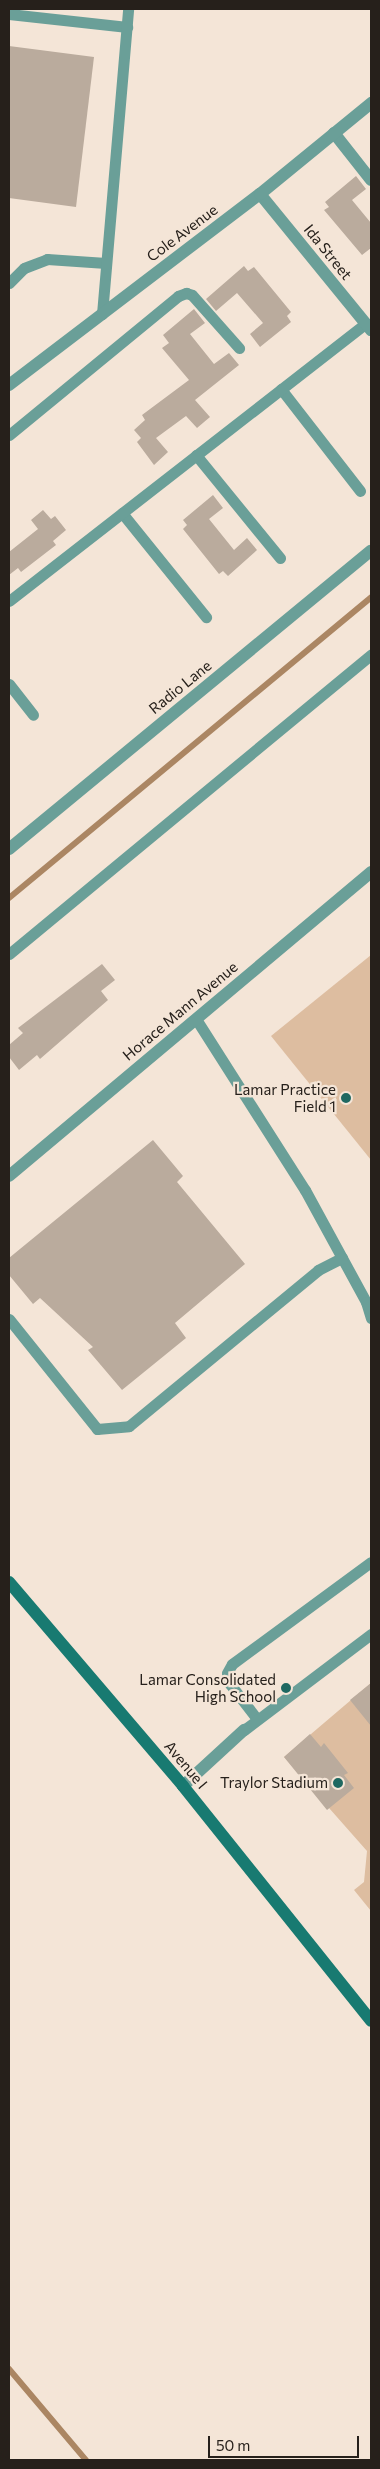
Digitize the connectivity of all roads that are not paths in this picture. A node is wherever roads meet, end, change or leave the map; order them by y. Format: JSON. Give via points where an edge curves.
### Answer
{"nodes":[{"id":1,"x":128,"y":9,"type":"edge"},
{"id":2,"x":9,"y":14,"type":"edge"},
{"id":3,"x":127,"y":27,"type":"junction"},
{"id":4,"x":371,"y":103,"type":"edge"},
{"id":5,"x":334,"y":133,"type":"junction"},
{"id":6,"x":371,"y":180,"type":"edge"},
{"id":7,"x":260,"y":194,"type":"junction"},
{"id":8,"x":106,"y":263,"type":"junction"},
{"id":9,"x":9,"y":283,"type":"edge"},
{"id":10,"x":102,"y":314,"type":"junction"},
{"id":11,"x":368,"y":327,"type":"edge"},
{"id":12,"x":239,"y":348,"type":"dead end"},
{"id":13,"x":9,"y":385,"type":"edge"},
{"id":14,"x":280,"y":389,"type":"junction"},
{"id":15,"x":9,"y":435,"type":"edge"},
{"id":16,"x":196,"y":455,"type":"junction"},
{"id":17,"x":360,"y":491,"type":"dead end"},
{"id":18,"x":122,"y":513,"type":"junction"},
{"id":19,"x":371,"y":551,"type":"edge"},
{"id":20,"x":280,"y":558,"type":"dead end"},
{"id":21,"x":9,"y":601,"type":"edge"},
{"id":22,"x":206,"y":617,"type":"dead end"},
{"id":23,"x":371,"y":655,"type":"edge"},
{"id":24,"x":9,"y":684,"type":"edge"},
{"id":25,"x":33,"y":715,"type":"dead end"},
{"id":26,"x":9,"y":849,"type":"edge"},
{"id":27,"x":370,"y":877,"type":"edge"},
{"id":28,"x":9,"y":954,"type":"edge"},
{"id":29,"x":196,"y":1019,"type":"junction"},
{"id":30,"x":9,"y":1176,"type":"edge"},
{"id":31,"x":342,"y":1258,"type":"junction"},
{"id":32,"x":371,"y":1318,"type":"edge"},
{"id":33,"x":9,"y":1319,"type":"edge"},
{"id":34,"x":371,"y":1562,"type":"edge"},
{"id":35,"x":9,"y":1582,"type":"edge"},
{"id":36,"x":371,"y":1634,"type":"edge"},
{"id":37,"x":257,"y":1719,"type":"junction"},
{"id":38,"x":244,"y":1730,"type":"joint"},
{"id":39,"x":183,"y":1786,"type":"junction"},
{"id":40,"x":371,"y":2021,"type":"edge"}],
"edges":[{"from":1,"to":3,"type":"lane"},
{"from":2,"to":3,"type":"lane"},
{"from":3,"to":8,"type":"lane"},
{"from":4,"to":5,"type":"street","name":"Cole Avenue"},
{"from":5,"to":6,"type":"street"},
{"from":5,"to":7,"type":"street","name":"Cole Avenue"},
{"from":7,"to":10,"type":"street","name":"Cole Avenue"},
{"from":7,"to":11,"type":"street","name":"Ida Street"},
{"from":8,"to":9,"type":"lane","via":[[47,259],[24,268]]},
{"from":8,"to":10,"type":"lane"},
{"from":10,"to":13,"type":"street","name":"Cole Avenue"},
{"from":11,"to":14,"type":"lane"},
{"from":12,"to":15,"type":"lane","via":[[192,295],[178,296]]},
{"from":14,"to":16,"type":"lane"},
{"from":14,"to":17,"type":"lane"},
{"from":16,"to":18,"type":"lane"},
{"from":16,"to":20,"type":"lane"},
{"from":18,"to":21,"type":"lane"},
{"from":18,"to":22,"type":"lane"},
{"from":19,"to":26,"type":"street","name":"Radio Lane"},
{"from":23,"to":28,"type":"lane"},
{"from":24,"to":25,"type":"lane"},
{"from":27,"to":29,"type":"street","name":"Horace Mann Avenue"},
{"from":29,"to":30,"type":"street","name":"Horace Mann Avenue"},
{"from":29,"to":31,"type":"lane","via":[[305,1190]]},
{"from":31,"to":32,"type":"lane"},
{"from":31,"to":33,"type":"lane","via":[[318,1270],[128,1426],[97,1428]]},
{"from":34,"to":37,"type":"lane","via":[[232,1664],[227,1673],[230,1684]]},
{"from":35,"to":39,"type":"main road","name":"Avenue I"},
{"from":36,"to":37,"type":"lane"},
{"from":37,"to":38,"type":"lane"},
{"from":38,"to":39,"type":"street"},
{"from":39,"to":40,"type":"main road","name":"Avenue I"}]}
